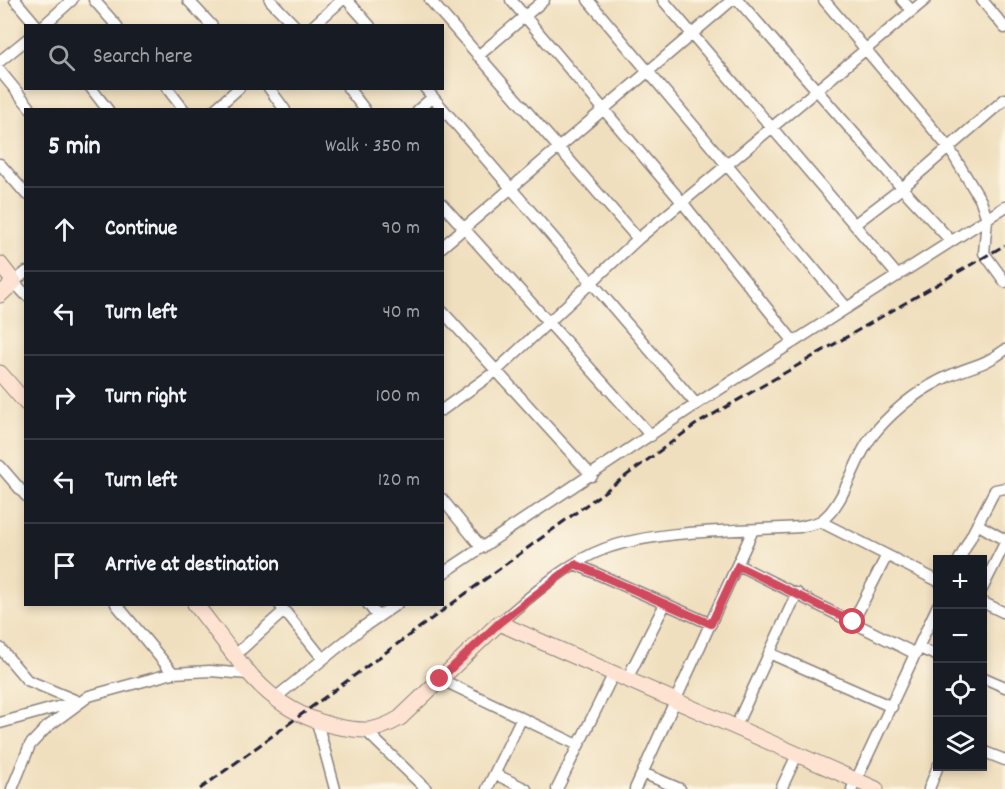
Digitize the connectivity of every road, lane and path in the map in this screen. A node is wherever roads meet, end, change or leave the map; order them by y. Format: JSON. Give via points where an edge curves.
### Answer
{"nodes":[{"id":1,"x":15,"y":0,"type":"edge"},
{"id":2,"x":72,"y":0,"type":"edge"},
{"id":3,"x":94,"y":0,"type":"edge"},
{"id":4,"x":188,"y":0,"type":"edge"},
{"id":5,"x":270,"y":0,"type":"edge"},
{"id":6,"x":342,"y":0,"type":"edge"},
{"id":7,"x":347,"y":0,"type":"edge"},
{"id":8,"x":430,"y":0,"type":"edge"},
{"id":9,"x":511,"y":0,"type":"edge"},
{"id":10,"x":544,"y":0,"type":"edge"},
{"id":11,"x":588,"y":0,"type":"edge"},
{"id":12,"x":663,"y":0,"type":"edge"},
{"id":13,"x":732,"y":0,"type":"edge"},
{"id":14,"x":738,"y":0,"type":"edge"},
{"id":15,"x":824,"y":0,"type":"edge"},
{"id":16,"x":902,"y":0,"type":"edge"},
{"id":17,"x":925,"y":0,"type":"edge"},
{"id":18,"x":982,"y":0,"type":"edge"},
{"id":19,"x":912,"y":11,"type":"junction"},
{"id":20,"x":524,"y":16,"type":"junction"},
{"id":21,"x":35,"y":24,"type":"edge"},
{"id":22,"x":45,"y":24,"type":"edge"},
{"id":23,"x":115,"y":24,"type":"edge"},
{"id":24,"x":210,"y":24,"type":"edge"},
{"id":25,"x":293,"y":24,"type":"edge"},
{"id":26,"x":315,"y":24,"type":"edge"},
{"id":27,"x":368,"y":24,"type":"edge"},
{"id":28,"x":1005,"y":28,"type":"edge"},
{"id":29,"x":691,"y":34,"type":"junction"},
{"id":30,"x":24,"y":42,"type":"edge"},
{"id":31,"x":866,"y":50,"type":"junction"},
{"id":32,"x":478,"y":56,"type":"junction"},
{"id":33,"x":0,"y":61,"type":"edge"},
{"id":34,"x":649,"y":71,"type":"junction"},
{"id":35,"x":0,"y":72,"type":"edge"},
{"id":36,"x":92,"y":90,"type":"edge"},
{"id":37,"x":169,"y":90,"type":"edge"},
{"id":38,"x":237,"y":90,"type":"edge"},
{"id":39,"x":270,"y":90,"type":"edge"},
{"id":40,"x":350,"y":90,"type":"edge"},
{"id":41,"x":817,"y":90,"type":"junction"},
{"id":42,"x":429,"y":93,"type":"edge"},
{"id":43,"x":1005,"y":99,"type":"edge"},
{"id":44,"x":30,"y":108,"type":"edge"},
{"id":45,"x":106,"y":108,"type":"edge"},
{"id":46,"x":182,"y":108,"type":"edge"},
{"id":47,"x":216,"y":108,"type":"edge"},
{"id":48,"x":284,"y":108,"type":"edge"},
{"id":49,"x":363,"y":108,"type":"edge"},
{"id":50,"x":419,"y":108,"type":"edge"},
{"id":51,"x":442,"y":108,"type":"edge"},
{"id":52,"x":604,"y":109,"type":"junction"},
{"id":53,"x":444,"y":110,"type":"edge"},
{"id":54,"x":770,"y":128,"type":"junction"},
{"id":55,"x":558,"y":148,"type":"junction"},
{"id":56,"x":949,"y":148,"type":"junction"},
{"id":57,"x":0,"y":164,"type":"edge"},
{"id":58,"x":726,"y":165,"type":"junction"},
{"id":59,"x":513,"y":188,"type":"junction"},
{"id":60,"x":902,"y":188,"type":"junction"},
{"id":61,"x":24,"y":192,"type":"edge"},
{"id":62,"x":682,"y":202,"type":"junction"},
{"id":63,"x":444,"y":206,"type":"edge"},
{"id":64,"x":1005,"y":207,"type":"edge"},
{"id":65,"x":987,"y":219,"type":"junction"},
{"id":66,"x":855,"y":224,"type":"junction"},
{"id":67,"x":464,"y":230,"type":"junction"},
{"id":68,"x":638,"y":239,"type":"junction"},
{"id":69,"x":951,"y":241,"type":"junction"},
{"id":70,"x":444,"y":245,"type":"edge"},
{"id":71,"x":0,"y":264,"type":"edge"},
{"id":72,"x":898,"y":276,"type":"junction"},
{"id":73,"x":20,"y":277,"type":"edge"},
{"id":74,"x":592,"y":282,"type":"junction"},
{"id":75,"x":1005,"y":282,"type":"edge"},
{"id":76,"x":0,"y":295,"type":"edge"},
{"id":77,"x":847,"y":308,"type":"junction"},
{"id":78,"x":444,"y":313,"type":"edge"},
{"id":79,"x":548,"y":322,"type":"junction"},
{"id":80,"x":794,"y":342,"type":"junction"},
{"id":81,"x":1005,"y":350,"type":"edge"},
{"id":82,"x":496,"y":371,"type":"junction"},
{"id":83,"x":0,"y":373,"type":"edge"},
{"id":84,"x":24,"y":401,"type":"edge"},
{"id":85,"x":445,"y":404,"type":"edge"},
{"id":86,"x":696,"y":405,"type":"junction"},
{"id":87,"x":651,"y":436,"type":"junction"},
{"id":88,"x":0,"y":466,"type":"edge"},
{"id":89,"x":592,"y":476,"type":"junction"},
{"id":90,"x":1005,"y":488,"type":"edge"},
{"id":91,"x":24,"y":494,"type":"edge"},
{"id":92,"x":444,"y":501,"type":"edge"},
{"id":93,"x":821,"y":522,"type":"junction"},
{"id":94,"x":977,"y":524,"type":"junction"},
{"id":95,"x":753,"y":530,"type":"junction"},
{"id":96,"x":1005,"y":542,"type":"edge"},
{"id":97,"x":482,"y":548,"type":"junction"},
{"id":98,"x":887,"y":555,"type":"junction"},
{"id":99,"x":962,"y":555,"type":"edge"},
{"id":100,"x":575,"y":564,"type":"junction"},
{"id":101,"x":738,"y":566,"type":"junction"},
{"id":102,"x":444,"y":573,"type":"edge"},
{"id":103,"x":933,"y":578,"type":"edge"},
{"id":104,"x":987,"y":579,"type":"edge"},
{"id":105,"x":797,"y":593,"type":"junction"},
{"id":106,"x":664,"y":604,"type":"junction"},
{"id":107,"x":987,"y":604,"type":"edge"},
{"id":108,"x":118,"y":606,"type":"edge"},
{"id":109,"x":199,"y":606,"type":"edge"},
{"id":110,"x":370,"y":606,"type":"edge"},
{"id":111,"x":394,"y":606,"type":"edge"},
{"id":112,"x":281,"y":608,"type":"edge"},
{"id":113,"x":936,"y":609,"type":"edge"},
{"id":114,"x":1005,"y":613,"type":"edge"},
{"id":115,"x":378,"y":617,"type":"junction"},
{"id":116,"x":853,"y":622,"type":"junction"},
{"id":117,"x":499,"y":623,"type":"junction"},
{"id":118,"x":711,"y":624,"type":"junction"},
{"id":119,"x":0,"y":648,"type":"edge"},
{"id":120,"x":918,"y":651,"type":"junction"},
{"id":121,"x":769,"y":653,"type":"junction"},
{"id":122,"x":933,"y":655,"type":"edge"},
{"id":123,"x":234,"y":656,"type":"junction"},
{"id":124,"x":323,"y":659,"type":"junction"},
{"id":125,"x":173,"y":673,"type":"junction"},
{"id":126,"x":248,"y":674,"type":"junction"},
{"id":127,"x":620,"y":676,"type":"junction"},
{"id":128,"x":440,"y":679,"type":"junction"},
{"id":129,"x":987,"y":679,"type":"edge"},
{"id":130,"x":1005,"y":687,"type":"edge"},
{"id":131,"x":89,"y":696,"type":"junction"},
{"id":132,"x":275,"y":698,"type":"junction"},
{"id":133,"x":77,"y":701,"type":"junction"},
{"id":134,"x":677,"y":702,"type":"junction"},
{"id":135,"x":892,"y":707,"type":"junction"},
{"id":136,"x":521,"y":718,"type":"junction"},
{"id":137,"x":317,"y":722,"type":"junction"},
{"id":138,"x":0,"y":723,"type":"edge"},
{"id":139,"x":735,"y":728,"type":"junction"},
{"id":140,"x":367,"y":732,"type":"junction"},
{"id":141,"x":579,"y":745,"type":"junction"},
{"id":142,"x":987,"y":753,"type":"edge"},
{"id":143,"x":797,"y":755,"type":"junction"},
{"id":144,"x":1005,"y":760,"type":"edge"},
{"id":145,"x":936,"y":771,"type":"edge"},
{"id":146,"x":643,"y":773,"type":"junction"},
{"id":147,"x":495,"y":774,"type":"junction"},
{"id":148,"x":854,"y":785,"type":"edge"},
{"id":149,"x":12,"y":789,"type":"edge"},
{"id":150,"x":335,"y":789,"type":"edge"},
{"id":151,"x":426,"y":789,"type":"edge"},
{"id":152,"x":487,"y":789,"type":"edge"},
{"id":153,"x":526,"y":789,"type":"edge"},
{"id":154,"x":557,"y":789,"type":"edge"},
{"id":155,"x":635,"y":789,"type":"edge"},
{"id":156,"x":680,"y":789,"type":"edge"},
{"id":157,"x":781,"y":789,"type":"edge"},
{"id":158,"x":876,"y":789,"type":"edge"},
{"id":159,"x":928,"y":789,"type":"edge"}],
"edges":[{"from":1,"to":21,"type":"street"},
{"from":2,"to":22,"type":"street"},
{"from":3,"to":23,"type":"street"},
{"from":4,"to":24,"type":"street"},
{"from":5,"to":25,"type":"street"},
{"from":6,"to":26,"type":"street"},
{"from":7,"to":27,"type":"street"},
{"from":8,"to":32,"type":"street"},
{"from":9,"to":20,"type":"street"},
{"from":10,"to":20,"type":"street"},
{"from":11,"to":34,"type":"street"},
{"from":12,"to":29,"type":"street"},
{"from":13,"to":29,"type":"street"},
{"from":14,"to":41,"type":"street"},
{"from":15,"to":31,"type":"street"},
{"from":16,"to":19,"type":"street"},
{"from":17,"to":19,"type":"street"},
{"from":18,"to":28,"type":"street"},
{"from":19,"to":31,"type":"street"},
{"from":20,"to":32,"type":"street"},
{"from":20,"to":52,"type":"street"},
{"from":29,"to":34,"type":"street"},
{"from":29,"to":54,"type":"street"},
{"from":30,"to":33,"type":"street"},
{"from":31,"to":41,"type":"street"},
{"from":31,"to":56,"type":"street"},
{"from":32,"to":55,"type":"street"},
{"from":34,"to":52,"type":"street"},
{"from":34,"to":58,"type":"street"},
{"from":35,"to":44,"type":"street"},
{"from":36,"to":45,"type":"street"},
{"from":37,"to":46,"type":"street"},
{"from":38,"to":47,"type":"street"},
{"from":39,"to":48,"type":"street"},
{"from":40,"to":49,"type":"street"},
{"from":41,"to":54,"type":"street"},
{"from":41,"to":60,"type":"street"},
{"from":42,"to":50,"type":"street"},
{"from":42,"to":51,"type":"street"},
{"from":43,"to":56,"type":"street"},
{"from":52,"to":55,"type":"street"},
{"from":52,"to":62,"type":"street"},
{"from":53,"to":59,"type":"street"},
{"from":54,"to":58,"type":"street"},
{"from":54,"to":66,"type":"street"},
{"from":55,"to":59,"type":"street"},
{"from":55,"to":68,"type":"street"},
{"from":56,"to":60,"type":"street"},
{"from":56,"to":65,"type":"street","via":[[967,174]]},
{"from":57,"to":61,"type":"street"},
{"from":58,"to":62,"type":"street"},
{"from":58,"to":77,"type":"street"},
{"from":59,"to":67,"type":"street"},
{"from":59,"to":74,"type":"street"},
{"from":60,"to":66,"type":"street"},
{"from":60,"to":69,"type":"street"},
{"from":62,"to":68,"type":"street"},
{"from":62,"to":80,"type":"street"},
{"from":63,"to":67,"type":"street"},
{"from":64,"to":65,"type":"street"},
{"from":65,"to":69,"type":"street"},
{"from":65,"to":75,"type":"street","via":[[984,254]]},
{"from":66,"to":72,"type":"street"},
{"from":67,"to":70,"type":"street"},
{"from":67,"to":79,"type":"street"},
{"from":68,"to":74,"type":"street"},
{"from":69,"to":72,"type":"street"},
{"from":71,"to":73,"type":"street"},
{"from":72,"to":77,"type":"street"},
{"from":73,"to":76,"type":"street"},
{"from":74,"to":79,"type":"street"},
{"from":74,"to":86,"type":"street"},
{"from":77,"to":80,"type":"street"},
{"from":78,"to":82,"type":"street"},
{"from":79,"to":82,"type":"street"},
{"from":79,"to":87,"type":"street"},
{"from":80,"to":86,"type":"street"},
{"from":81,"to":93,"type":"street","via":[[986,364],[931,385],[876,430],[858,455],[832,510]]},
{"from":82,"to":85,"type":"street"},
{"from":82,"to":89,"type":"street"},
{"from":83,"to":84,"type":"street"},
{"from":86,"to":87,"type":"street"},
{"from":87,"to":89,"type":"street"},
{"from":88,"to":91,"type":"street"},
{"from":89,"to":97,"type":"street"},
{"from":90,"to":94,"type":"street","via":[[995,490]]},
{"from":92,"to":97,"type":"street"},
{"from":93,"to":95,"type":"street"},
{"from":93,"to":98,"type":"street"},
{"from":94,"to":96,"type":"street"},
{"from":94,"to":99,"type":"street"},
{"from":95,"to":100,"type":"street","via":[[639,540],[604,549]]},
{"from":95,"to":101,"type":"street"},
{"from":96,"to":104,"type":"street"},
{"from":97,"to":102,"type":"street"},
{"from":98,"to":103,"type":"street"},
{"from":98,"to":116,"type":"street"},
{"from":100,"to":106,"type":"street"},
{"from":100,"to":117,"type":"street"},
{"from":101,"to":105,"type":"street"},
{"from":101,"to":118,"type":"street"},
{"from":105,"to":116,"type":"street"},
{"from":105,"to":121,"type":"street"},
{"from":106,"to":118,"type":"street"},
{"from":106,"to":127,"type":"street"},
{"from":107,"to":114,"type":"street"},
{"from":108,"to":125,"type":"street"},
{"from":109,"to":123,"type":"street"},
{"from":110,"to":115,"type":"street"},
{"from":111,"to":115,"type":"street"},
{"from":112,"to":123,"type":"street"},
{"from":112,"to":124,"type":"street"},
{"from":113,"to":120,"type":"street"},
{"from":115,"to":124,"type":"street"},
{"from":116,"to":120,"type":"street"},
{"from":117,"to":127,"type":"street"},
{"from":117,"to":128,"type":"street"},
{"from":118,"to":134,"type":"street"},
{"from":119,"to":133,"type":"street","via":[[27,680]]},
{"from":120,"to":122,"type":"street"},
{"from":120,"to":135,"type":"street"},
{"from":121,"to":135,"type":"street"},
{"from":121,"to":139,"type":"street"},
{"from":123,"to":126,"type":"street"},
{"from":124,"to":132,"type":"street"},
{"from":125,"to":126,"type":"street"},
{"from":125,"to":131,"type":"street"},
{"from":126,"to":132,"type":"street"},
{"from":127,"to":134,"type":"street"},
{"from":127,"to":141,"type":"street"},
{"from":128,"to":136,"type":"street"},
{"from":128,"to":140,"type":"street","via":[[400,718]]},
{"from":129,"to":130,"type":"street"},
{"from":131,"to":133,"type":"street"},
{"from":131,"to":149,"type":"street","via":[[30,745]]},
{"from":132,"to":137,"type":"street","via":[[287,709]]},
{"from":133,"to":138,"type":"street"},
{"from":134,"to":139,"type":"street"},
{"from":134,"to":146,"type":"street"},
{"from":135,"to":148,"type":"street"},
{"from":136,"to":141,"type":"street"},
{"from":136,"to":147,"type":"street"},
{"from":137,"to":140,"type":"street"},
{"from":137,"to":150,"type":"street"},
{"from":139,"to":143,"type":"street"},
{"from":140,"to":151,"type":"street"},
{"from":141,"to":154,"type":"street"},
{"from":142,"to":144,"type":"street"},
{"from":143,"to":148,"type":"street"},
{"from":143,"to":157,"type":"street"},
{"from":145,"to":159,"type":"street"},
{"from":146,"to":155,"type":"street"},
{"from":146,"to":156,"type":"street"},
{"from":147,"to":152,"type":"street"},
{"from":147,"to":153,"type":"street"},
{"from":148,"to":158,"type":"street"}]}
